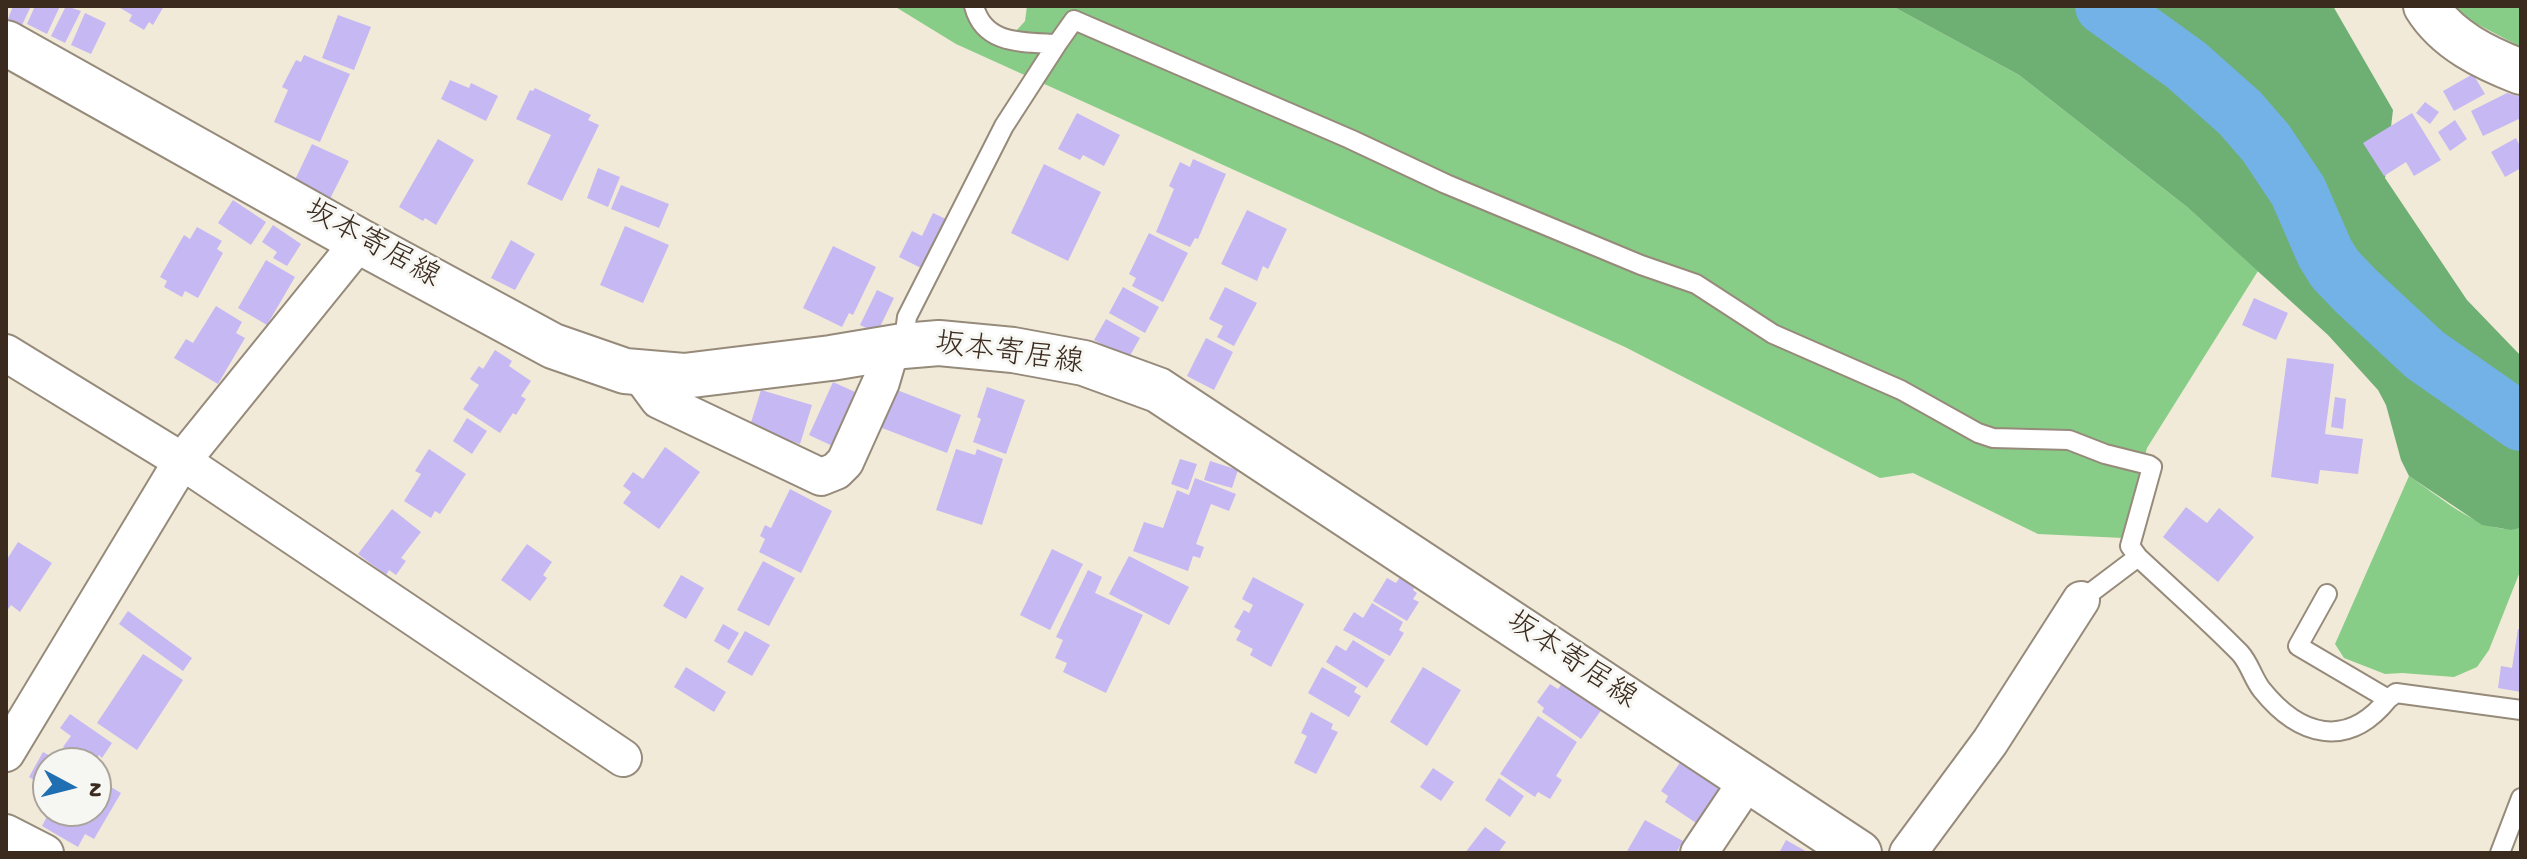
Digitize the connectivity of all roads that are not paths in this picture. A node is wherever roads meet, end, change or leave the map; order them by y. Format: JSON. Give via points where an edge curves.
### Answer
{"nodes":[{"id":1,"x":974,"y":6,"type":"edge"},
{"id":2,"x":2426,"y":6,"type":"edge"},
{"id":3,"x":6,"y":43,"type":"edge"},
{"id":4,"x":1057,"y":44,"type":"junction"},
{"id":5,"x":2521,"y":72,"type":"edge"},
{"id":6,"x":360,"y":241,"type":"junction"},
{"id":7,"x":897,"y":347,"type":"junction"},
{"id":8,"x":6,"y":353,"type":"edge"},
{"id":9,"x":639,"y":373,"type":"junction"},
{"id":10,"x":182,"y":461,"type":"junction"},
{"id":11,"x":2138,"y":557,"type":"junction"},
{"id":12,"x":2327,"y":594,"type":"dead end"},
{"id":13,"x":2081,"y":600,"type":"joint"},
{"id":14,"x":2388,"y":699,"type":"junction"},
{"id":15,"x":2521,"y":710,"type":"edge"},
{"id":16,"x":6,"y":753,"type":"edge"},
{"id":17,"x":623,"y":758,"type":"dead end"},
{"id":18,"x":1748,"y":780,"type":"junction"},
{"id":19,"x":2521,"y":798,"type":"edge"},
{"id":20,"x":6,"y":833,"type":"edge"},
{"id":21,"x":45,"y":853,"type":"edge"},
{"id":22,"x":1699,"y":853,"type":"edge"},
{"id":23,"x":1859,"y":853,"type":"edge"},
{"id":24,"x":1908,"y":853,"type":"edge"},
{"id":25,"x":2500,"y":853,"type":"edge"}],
"edges":[{"from":1,"to":4,"type":"lane","via":[[990,34]]},
{"from":2,"to":5,"type":"main road","via":[[2434,20],[2473,51]]},
{"from":3,"to":6,"type":"main road","name":"坂本寄居線"},
{"from":4,"to":7,"type":"lane","via":[[997,139]]},
{"from":4,"to":11,"type":"lane","via":[[1074,20],[1446,184],[1696,284],[1773,334],[1901,390],[1978,433],[2002,439],[2069,440],[2149,465],[2130,546]]},
{"from":6,"to":9,"type":"main road","name":"坂本寄居線","via":[[553,346]]},
{"from":6,"to":10,"type":"street"},
{"from":7,"to":9,"type":"main road","name":"坂本寄居線","via":[[684,376]]},
{"from":7,"to":9,"type":"street","via":[[845,462],[821,477],[659,400]]},
{"from":7,"to":18,"type":"main road","name":"坂本寄居線","via":[[939,343],[1013,350],[1084,363],[1158,390]]},
{"from":8,"to":10,"type":"street"},
{"from":10,"to":16,"type":"street"},
{"from":10,"to":17,"type":"street"},
{"from":11,"to":13,"type":"lane"},
{"from":11,"to":14,"type":"lane","via":[[2241,655],[2259,687],[2289,719],[2321,732],[2349,728],[2374,718]]},
{"from":12,"to":14,"type":"lane","via":[[2298,646]]},
{"from":13,"to":24,"type":"street","via":[[1990,742]]},
{"from":14,"to":15,"type":"lane","via":[[2396,693]]},
{"from":18,"to":22,"type":"street"},
{"from":18,"to":23,"type":"main road","name":"坂本寄居線"},
{"from":19,"to":25,"type":"lane"},
{"from":20,"to":21,"type":"street"}]}
